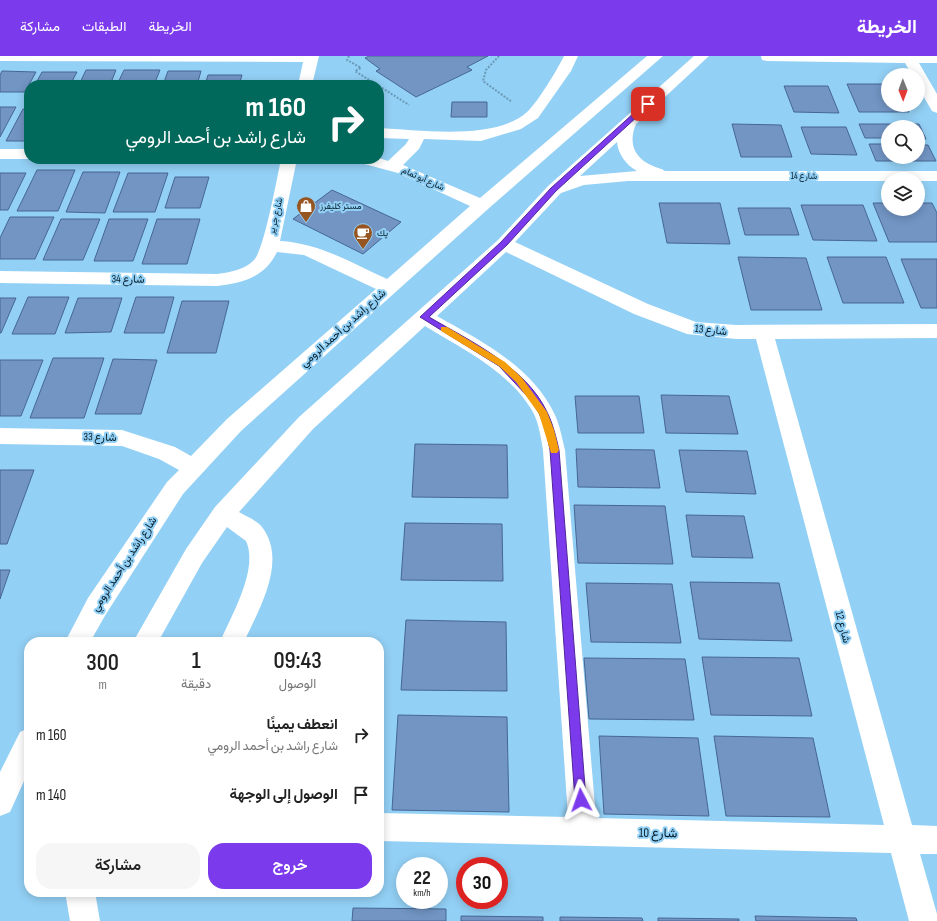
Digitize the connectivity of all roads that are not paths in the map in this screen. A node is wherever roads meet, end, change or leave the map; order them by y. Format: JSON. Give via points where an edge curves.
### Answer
{"nodes":[{"id":1,"x":571,"y":56,"type":"edge"},
{"id":2,"x":656,"y":56,"type":"edge"},
{"id":3,"x":702,"y":56,"type":"edge"},
{"id":4,"x":311,"y":57,"type":"edge"},
{"id":5,"x":767,"y":57,"type":"dead end"},
{"id":6,"x":0,"y":58,"type":"edge"},
{"id":7,"x":910,"y":58,"type":"junction"},
{"id":8,"x":937,"y":59,"type":"edge"},
{"id":9,"x":687,"y":68,"type":"junction"},
{"id":10,"x":634,"y":75,"type":"junction"},
{"id":11,"x":306,"y":80,"type":"edge"},
{"id":12,"x":659,"y":81,"type":"junction"},
{"id":13,"x":937,"y":108,"type":"edge"},
{"id":14,"x":630,"y":120,"type":"junction"},
{"id":15,"x":384,"y":133,"type":"edge"},
{"id":16,"x":418,"y":135,"type":"junction"},
{"id":17,"x":0,"y":154,"type":"edge"},
{"id":18,"x":24,"y":154,"type":"edge"},
{"id":19,"x":288,"y":164,"type":"edge"},
{"id":20,"x":384,"y":164,"type":"edge"},
{"id":21,"x":392,"y":166,"type":"junction"},
{"id":22,"x":671,"y":176,"type":"junction"},
{"id":23,"x":937,"y":176,"type":"edge"},
{"id":24,"x":554,"y":190,"type":"junction"},
{"id":25,"x":482,"y":205,"type":"junction"},
{"id":26,"x":504,"y":244,"type":"junction"},
{"id":27,"x":269,"y":246,"type":"junction"},
{"id":28,"x":255,"y":270,"type":"joint"},
{"id":29,"x":0,"y":277,"type":"edge"},
{"id":30,"x":389,"y":288,"type":"junction"},
{"id":31,"x":424,"y":317,"type":"junction"},
{"id":32,"x":764,"y":332,"type":"junction"},
{"id":33,"x":937,"y":332,"type":"edge"},
{"id":34,"x":0,"y":436,"type":"edge"},
{"id":35,"x":194,"y":468,"type":"junction"},
{"id":36,"x":223,"y":514,"type":"junction"},
{"id":37,"x":80,"y":637,"type":"edge"},
{"id":38,"x":147,"y":637,"type":"edge"},
{"id":39,"x":234,"y":637,"type":"edge"},
{"id":40,"x":24,"y":752,"type":"edge"},
{"id":41,"x":0,"y":802,"type":"edge"},
{"id":42,"x":384,"y":827,"type":"edge"},
{"id":43,"x":583,"y":832,"type":"junction"},
{"id":44,"x":901,"y":839,"type":"junction"},
{"id":45,"x":937,"y":840,"type":"edge"},
{"id":46,"x":81,"y":897,"type":"edge"},
{"id":47,"x":85,"y":921,"type":"edge"},
{"id":48,"x":924,"y":921,"type":"edge"}],
"edges":[{"from":1,"to":16,"type":"street","via":[[564,71],[532,115],[516,126],[481,136]]},
{"from":2,"to":9,"type":"street","via":[[669,67]]},
{"from":2,"to":10,"type":"street","name":"شارع راشد بن أحمد الرومي"},
{"from":3,"to":9,"type":"street"},
{"from":4,"to":6,"type":"street"},
{"from":4,"to":11,"type":"street"},
{"from":5,"to":7,"type":"street"},
{"from":7,"to":8,"type":"street"},
{"from":7,"to":13,"type":"street"},
{"from":9,"to":12,"type":"street"},
{"from":10,"to":12,"type":"street"},
{"from":10,"to":25,"type":"street","name":"شارع راشد بن أحمد الرومي"},
{"from":12,"to":14,"type":"street"},
{"from":14,"to":22,"type":"street","name":"شارع 14","via":[[623,137],[629,157],[642,168]]},
{"from":14,"to":24,"type":"street"},
{"from":15,"to":16,"type":"street"},
{"from":16,"to":21,"type":"street","via":[[413,146]]},
{"from":17,"to":18,"type":"street"},
{"from":19,"to":27,"type":"street","name":"شارع جر ير"},
{"from":20,"to":21,"type":"street","name":"شارع أبو تمام"},
{"from":21,"to":25,"type":"street","name":"شارع أبو تمام"},
{"from":22,"to":23,"type":"street","name":"شارع 14"},
{"from":22,"to":24,"type":"street","name":"شارع 14","via":[[596,178]]},
{"from":24,"to":26,"type":"street"},
{"from":25,"to":30,"type":"street","name":"شارع راشد بن أحمد الرومي"},
{"from":26,"to":31,"type":"street"},
{"from":26,"to":32,"type":"street","name":"شارع 13","via":[[675,323],[694,329]]},
{"from":27,"to":28,"type":"street","name":"شارع جر ير","via":[[266,258]]},
{"from":27,"to":30,"type":"street","via":[[310,251]]},
{"from":28,"to":29,"type":"street","name":"شارع 34","via":[[239,277],[217,280]]},
{"from":30,"to":35,"type":"street","name":"شارع راشد بن أحمد الرومي","via":[[234,425]]},
{"from":31,"to":36,"type":"street","via":[[306,423]]},
{"from":31,"to":43,"type":"street","via":[[502,364],[532,396],[543,412],[550,430],[554,450]]},
{"from":32,"to":33,"type":"street","name":"شارع 13"},
{"from":32,"to":44,"type":"street","name":"شارع 12"},
{"from":34,"to":35,"type":"street","name":"شارع 33","via":[[122,438],[152,447]]},
{"from":35,"to":37,"type":"street","name":"شارع راشد بن أحمد الرومي","via":[[175,488],[156,515]]},
{"from":36,"to":38,"type":"street","via":[[194,556]]},
{"from":36,"to":39,"type":"street","via":[[254,534],[262,554],[259,576]]},
{"from":40,"to":41,"type":"street"},
{"from":42,"to":43,"type":"street","name":"شارع 10"},
{"from":43,"to":44,"type":"street","name":"شارع 10"},
{"from":44,"to":45,"type":"street","name":"شارع 10"},
{"from":44,"to":48,"type":"street","name":"شارع 12"},
{"from":46,"to":47,"type":"street"}]}
